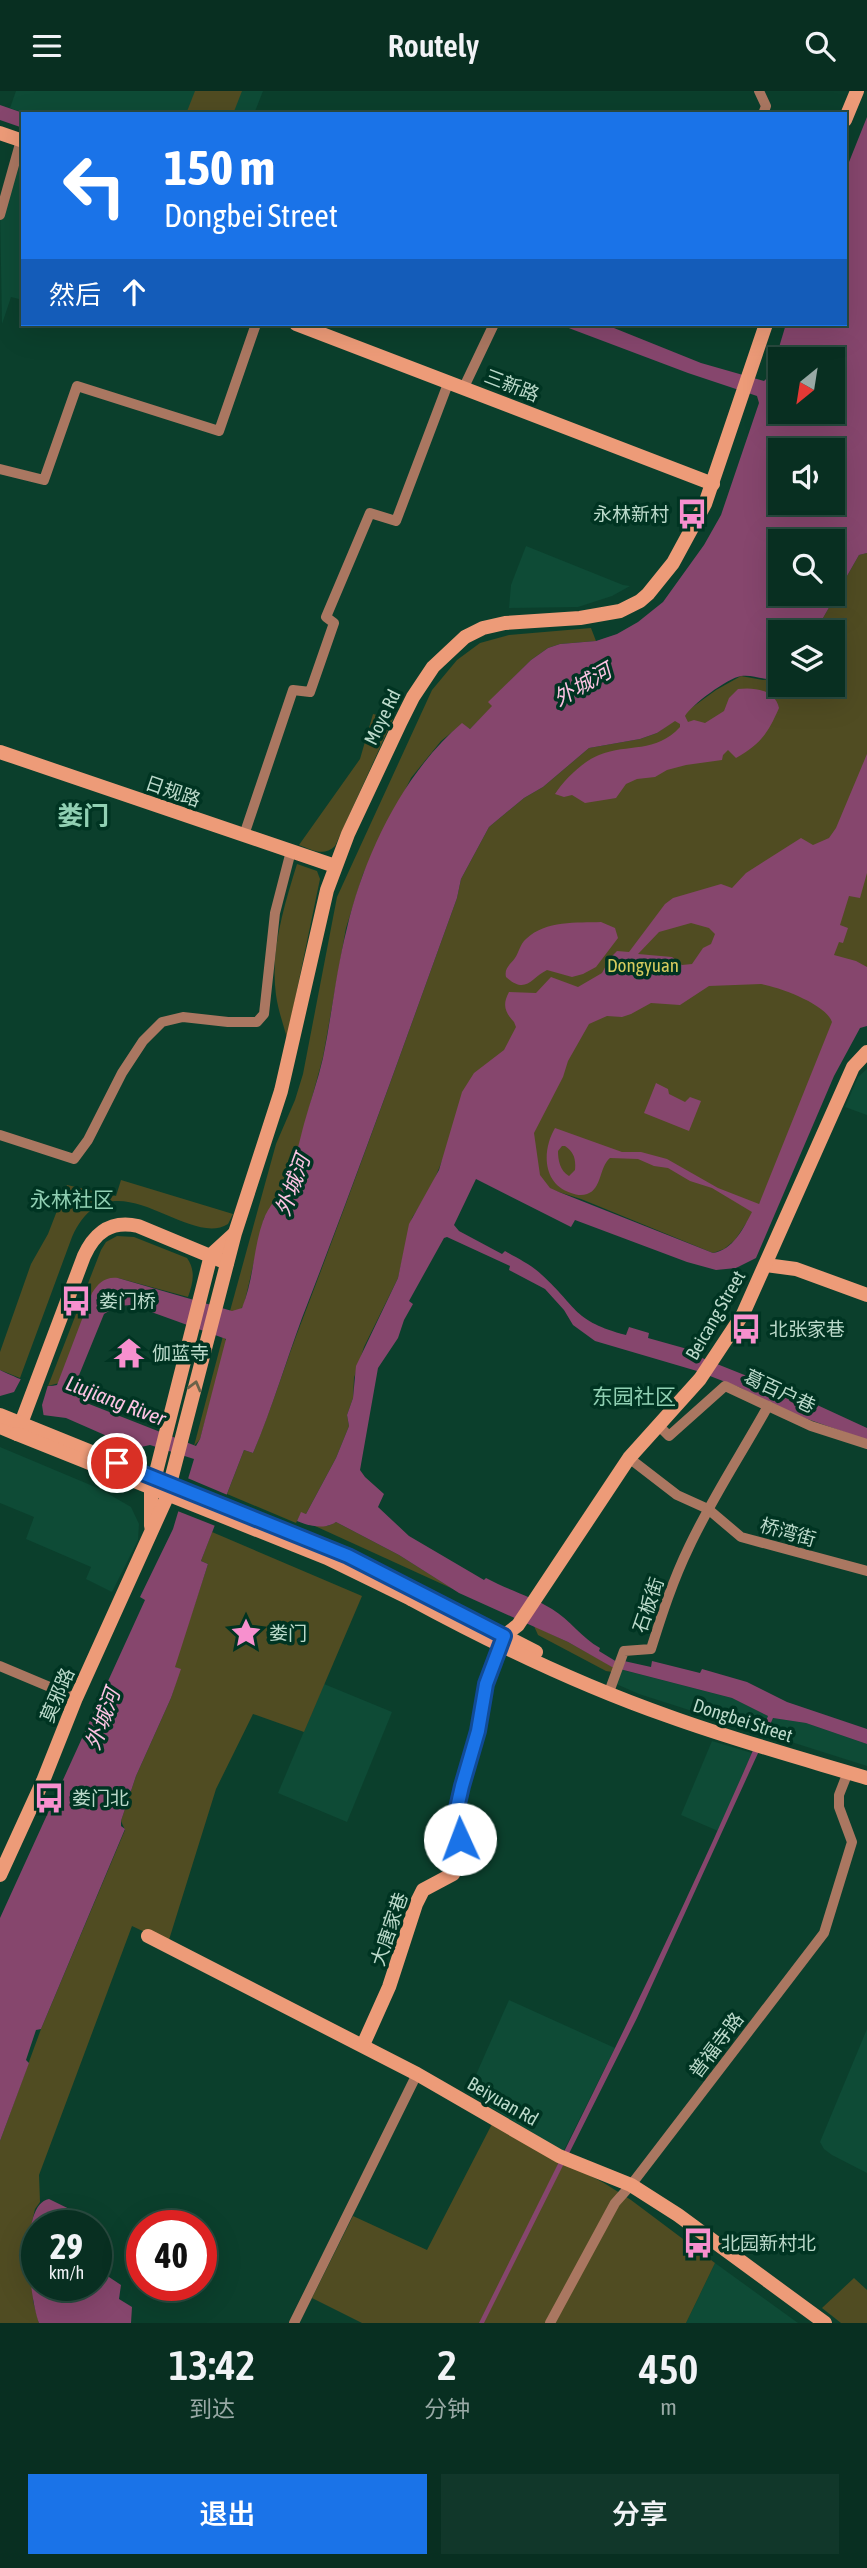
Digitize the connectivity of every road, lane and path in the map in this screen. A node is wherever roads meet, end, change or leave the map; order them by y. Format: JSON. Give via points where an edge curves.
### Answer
{"nodes":[{"id":1,"x":759,"y":91,"type":"edge"},
{"id":2,"x":857,"y":91,"type":"edge"},
{"id":3,"x":764,"y":112,"type":"edge"},
{"id":4,"x":847,"y":115,"type":"edge"},
{"id":5,"x":0,"y":133,"type":"edge"},
{"id":6,"x":21,"y":140,"type":"edge"},
{"id":7,"x":21,"y":143,"type":"edge"},
{"id":8,"x":0,"y":215,"type":"edge"},
{"id":9,"x":255,"y":326,"type":"edge"},
{"id":10,"x":301,"y":326,"type":"edge"},
{"id":11,"x":493,"y":326,"type":"edge"},
{"id":12,"x":765,"y":326,"type":"edge"},
{"id":13,"x":449,"y":381,"type":"junction"},
{"id":14,"x":464,"y":387,"type":"junction"},
{"id":15,"x":0,"y":469,"type":"edge"},
{"id":16,"x":713,"y":484,"type":"junction"},
{"id":17,"x":0,"y":752,"type":"edge"},
{"id":18,"x":244,"y":835,"type":"junction"},
{"id":19,"x":291,"y":851,"type":"junction"},
{"id":20,"x":335,"y":866,"type":"junction"},
{"id":21,"x":866,"y":1053,"type":"edge"},
{"id":22,"x":0,"y":1135,"type":"edge"},
{"id":23,"x":235,"y":1233,"type":"junction"},
{"id":24,"x":211,"y":1255,"type":"junction"},
{"id":25,"x":227,"y":1263,"type":"junction"},
{"id":26,"x":766,"y":1265,"type":"junction"},
{"id":27,"x":219,"y":1295,"type":"joint"},
{"id":28,"x":867,"y":1295,"type":"edge"},
{"id":29,"x":768,"y":1405,"type":"junction"},
{"id":30,"x":0,"y":1416,"type":"edge"},
{"id":31,"x":658,"y":1425,"type":"junction"},
{"id":32,"x":0,"y":1427,"type":"edge"},
{"id":33,"x":19,"y":1429,"type":"junction"},
{"id":34,"x":867,"y":1444,"type":"edge"},
{"id":35,"x":629,"y":1458,"type":"junction"},
{"id":36,"x":708,"y":1509,"type":"junction"},
{"id":37,"x":151,"y":1531,"type":"junction"},
{"id":38,"x":867,"y":1571,"type":"edge"},
{"id":39,"x":502,"y":1640,"type":"junction"},
{"id":40,"x":0,"y":1666,"type":"edge"},
{"id":41,"x":609,"y":1692,"type":"junction"},
{"id":42,"x":76,"y":1698,"type":"junction"},
{"id":43,"x":848,"y":1772,"type":"junction"},
{"id":44,"x":867,"y":1778,"type":"edge"},
{"id":45,"x":0,"y":1875,"type":"edge"},
{"id":46,"x":148,"y":1935,"type":"dead end"},
{"id":47,"x":363,"y":2045,"type":"junction"},
{"id":48,"x":417,"y":2074,"type":"junction"},
{"id":49,"x":631,"y":2185,"type":"junction"},
{"id":50,"x":293,"y":2323,"type":"edge"},
{"id":51,"x":550,"y":2323,"type":"edge"},
{"id":52,"x":825,"y":2323,"type":"edge"}],
"edges":[{"from":1,"to":3,"type":"street","via":[[766,106]]},
{"from":2,"to":4,"type":"main road"},
{"from":5,"to":6,"type":"main road"},
{"from":7,"to":8,"type":"street"},
{"from":9,"to":15,"type":"street","via":[[219,431],[76,386],[44,480]]},
{"from":10,"to":13,"type":"main road","name":"三新路"},
{"from":11,"to":14,"type":"street"},
{"from":12,"to":16,"type":"main road","name":"Moye Rd"},
{"from":13,"to":14,"type":"main road","name":"三新路"},
{"from":13,"to":18,"type":"street","via":[[397,521],[370,513],[326,617],[334,623],[310,692],[293,690]]},
{"from":14,"to":16,"type":"main road","name":"三新路"},
{"from":16,"to":20,"type":"main road","name":"Moye Rd","via":[[680,552],[640,601],[620,611],[580,618],[483,628],[445,654],[413,697]]},
{"from":17,"to":18,"type":"main road","name":"日规路"},
{"from":18,"to":19,"type":"main road","name":"日规路"},
{"from":19,"to":20,"type":"main road","name":"日规路"},
{"from":19,"to":22,"type":"street","via":[[275,913],[264,1014],[257,1022],[183,1017],[162,1022],[122,1073],[74,1159]]},
{"from":20,"to":23,"type":"main road","name":"Moye Rd","via":[[316,929],[281,1091]]},
{"from":21,"to":26,"type":"main road","name":"Beicang Street","via":[[842,1090]]},
{"from":23,"to":24,"type":"main road"},
{"from":23,"to":25,"type":"main road","name":"Moye Rd"},
{"from":24,"to":25,"type":"main road"},
{"from":24,"to":33,"type":"main road","via":[[138,1226],[105,1229],[84,1256]]},
{"from":24,"to":37,"type":"main road","name":"莫邪路","via":[[151,1492]]},
{"from":25,"to":27,"type":"main road","name":"Moye Rd"},
{"from":26,"to":28,"type":"main road","via":[[796,1269]]},
{"from":26,"to":31,"type":"main road","name":"Beicang Street","via":[[715,1359]]},
{"from":37,"to":27,"type":"main road","name":"莫邪路","one_way":true,"via":[[166,1499]]},
{"from":29,"to":31,"type":"street","name":"葛百户巷","via":[[725,1386],[669,1436]]},
{"from":29,"to":34,"type":"street","name":"葛百户巷","via":[[811,1426]]},
{"from":29,"to":36,"type":"street"},
{"from":30,"to":33,"type":"main road","bridge":true},
{"from":31,"to":35,"type":"main road","name":"Beicang Street"},
{"from":32,"to":33,"type":"main road"},
{"from":33,"to":39,"type":"main road","name":"Dongbei Street","bridge":true,"via":[[331,1549]]},
{"from":35,"to":36,"type":"street","name":"桥湾街","via":[[677,1495]]},
{"from":35,"to":39,"type":"main road","name":"Beicang Street","via":[[518,1625]]},
{"from":36,"to":38,"type":"street","name":"桥湾街","via":[[741,1537]]},
{"from":36,"to":41,"type":"street","name":"石板街","via":[[669,1593],[652,1649],[624,1651]]},
{"from":37,"to":42,"type":"main road","name":"莫邪路"},
{"from":39,"to":41,"type":"main road","name":"Dongbei Street"},
{"from":39,"to":47,"type":"main road","name":"大唐家巷","via":[[486,1684],[457,1808],[459,1861],[453,1874],[423,1890]]},
{"from":40,"to":42,"type":"street"},
{"from":41,"to":43,"type":"main road","name":"Dongbei Street","via":[[690,1724]]},
{"from":42,"to":45,"type":"main road","name":"莫邪路"},
{"from":43,"to":44,"type":"main road","name":"Dongbei Street"},
{"from":43,"to":49,"type":"street","name":"普福寺路","via":[[839,1807],[852,1842],[824,1933]]},
{"from":46,"to":47,"type":"main road","name":"Beiyuan Rd"},
{"from":47,"to":48,"type":"main road","name":"Beiyuan Rd"},
{"from":48,"to":49,"type":"main road","name":"Beiyuan Rd","via":[[564,2158]]},
{"from":48,"to":50,"type":"street"},
{"from":49,"to":51,"type":"street","name":"普福寺路","via":[[615,2203]]},
{"from":49,"to":52,"type":"main road","name":"Beiyuan Rd"}]}
